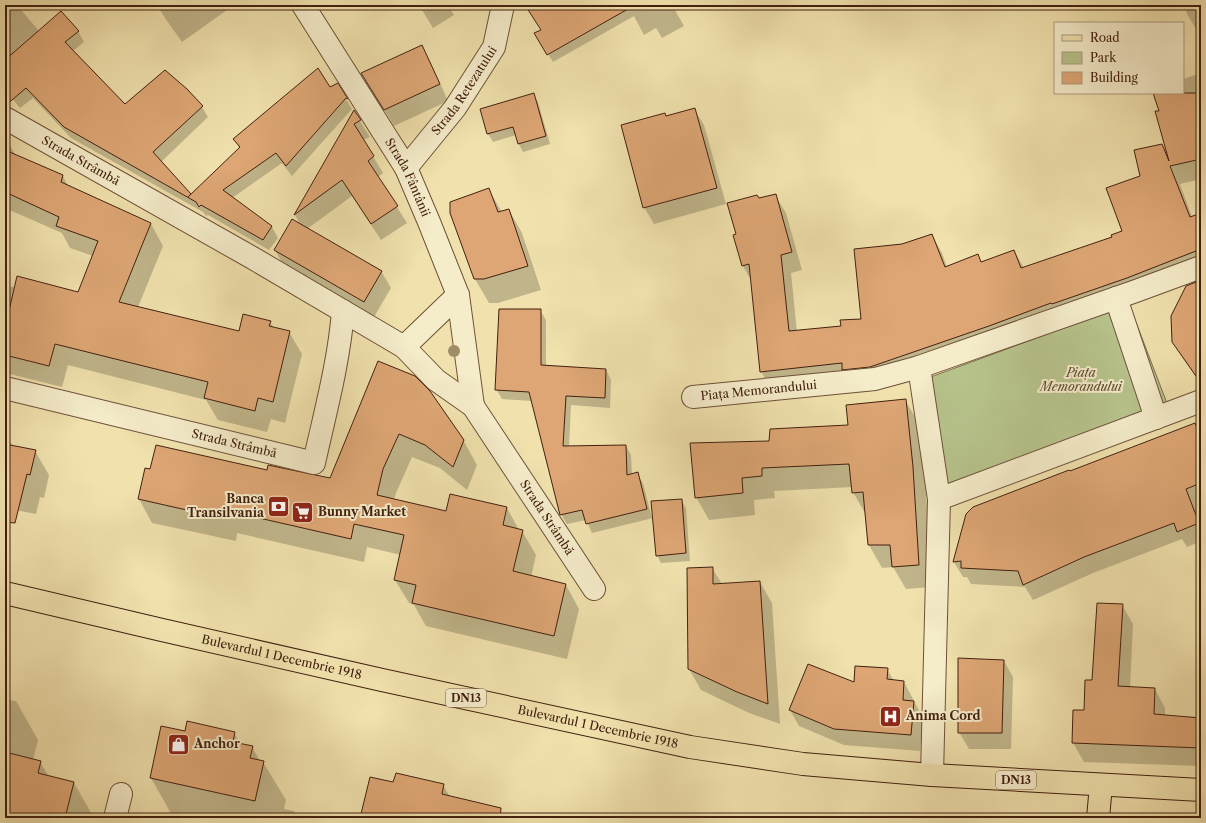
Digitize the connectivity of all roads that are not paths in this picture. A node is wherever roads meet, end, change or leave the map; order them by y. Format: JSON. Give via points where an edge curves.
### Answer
{"nodes":[{"id":1,"x":303,"y":5,"type":"edge"},
{"id":2,"x":502,"y":5,"type":"edge"},
{"id":3,"x":5,"y":118,"type":"edge"},
{"id":4,"x":406,"y":168,"type":"junction"},
{"id":5,"x":1201,"y":267,"type":"edge"},
{"id":6,"x":458,"y":295,"type":"junction"},
{"id":7,"x":1116,"y":298,"type":"junction"},
{"id":8,"x":343,"y":311,"type":"junction"},
{"id":9,"x":404,"y":347,"type":"junction"},
{"id":10,"x":919,"y":367,"type":"junction"},
{"id":11,"x":5,"y":388,"type":"edge"},
{"id":12,"x":694,"y":397,"type":"dead end"},
{"id":13,"x":1201,"y":401,"type":"edge"},
{"id":14,"x":473,"y":406,"type":"junction"},
{"id":15,"x":1156,"y":418,"type":"junction"},
{"id":16,"x":939,"y":499,"type":"junction"},
{"id":17,"x":594,"y":589,"type":"dead end"},
{"id":18,"x":5,"y":593,"type":"edge"},
{"id":19,"x":932,"y":775,"type":"junction"},
{"id":20,"x":1100,"y":785,"type":"junction"},
{"id":21,"x":1201,"y":790,"type":"edge"},
{"id":22,"x":121,"y":794,"type":"dead end"},
{"id":23,"x":115,"y":818,"type":"edge"},
{"id":24,"x":1098,"y":818,"type":"edge"}],
"edges":[{"from":1,"to":4,"type":"street","name":"Strada Fântânii"},
{"from":2,"to":4,"type":"street","name":"Strada Retezatului","via":[[494,47],[455,108]]},
{"from":3,"to":8,"type":"street","name":"Strada Strâmbă"},
{"from":4,"to":6,"type":"street","name":"Strada Fântânii"},
{"from":5,"to":7,"type":"street","name":"Piața Memorandului"},
{"from":6,"to":9,"type":"street"},
{"from":6,"to":14,"type":"street","name":"Strada Strâmbă"},
{"from":7,"to":10,"type":"street","name":"Piața Memorandului"},
{"from":7,"to":15,"type":"street"},
{"from":8,"to":9,"type":"street","name":"Strada Strâmbă"},
{"from":8,"to":11,"type":"street","name":"Strada Strâmbă","via":[[314,463]]},
{"from":9,"to":14,"type":"street","name":"Strada Strâmbă","via":[[436,380]]},
{"from":10,"to":12,"type":"street","name":"Piața Memorandului","via":[[875,379]]},
{"from":10,"to":16,"type":"street"},
{"from":13,"to":15,"type":"street"},
{"from":14,"to":17,"type":"street","name":"Strada Strâmbă"},
{"from":15,"to":16,"type":"street"},
{"from":16,"to":19,"type":"street"},
{"from":18,"to":19,"type":"main road","name":"Bulevardul 1 Decembrie 1918","number":"DN13","via":[[359,675],[690,747],[803,764]]},
{"from":19,"to":20,"type":"main road","name":"Bulevardul 1 Decembrie 1918","number":"DN13"},
{"from":20,"to":21,"type":"main road","name":"Bulevardul 1 Decembrie 1918","number":"DN13"},
{"from":20,"to":24,"type":"main road"},
{"from":22,"to":23,"type":"street"}]}
